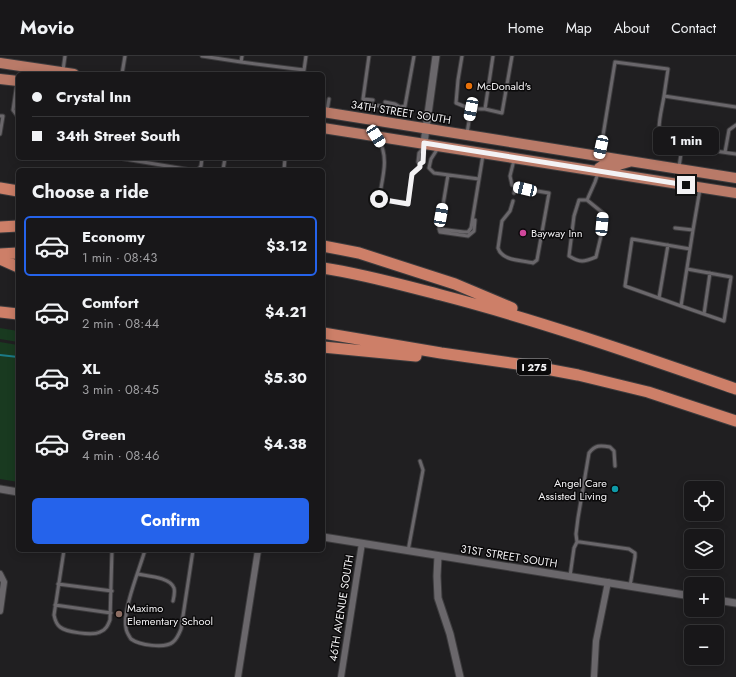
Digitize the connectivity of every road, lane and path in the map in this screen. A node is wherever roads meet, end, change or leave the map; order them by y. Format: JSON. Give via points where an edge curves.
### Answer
{"nodes":[{"id":1,"x":65,"y":56,"type":"edge"},
{"id":2,"x":125,"y":56,"type":"edge"},
{"id":3,"x":202,"y":56,"type":"edge"},
{"id":4,"x":242,"y":56,"type":"edge"},
{"id":5,"x":306,"y":56,"type":"edge"},
{"id":6,"x":370,"y":56,"type":"edge"},
{"id":7,"x":414,"y":56,"type":"edge"},
{"id":8,"x":436,"y":56,"type":"edge"},
{"id":9,"x":462,"y":56,"type":"edge"},
{"id":10,"x":493,"y":56,"type":"edge"},
{"id":11,"x":512,"y":56,"type":"edge"},
{"id":12,"x":241,"y":62,"type":"junction"},
{"id":13,"x":0,"y":63,"type":"edge"},
{"id":14,"x":63,"y":72,"type":"joint"},
{"id":15,"x":122,"y":72,"type":"edge"},
{"id":16,"x":304,"y":72,"type":"edge"},
{"id":17,"x":0,"y":79,"type":"edge"},
{"id":18,"x":16,"y":81,"type":"edge"},
{"id":19,"x":16,"y":88,"type":"edge"},
{"id":20,"x":664,"y":96,"type":"junction"},
{"id":21,"x":329,"y":99,"type":"dead end"},
{"id":22,"x":363,"y":99,"type":"junction"},
{"id":23,"x":373,"y":100,"type":"dead end"},
{"id":24,"x":385,"y":102,"type":"dead end"},
{"id":25,"x":400,"y":107,"type":"junction"},
{"id":26,"x":736,"y":107,"type":"edge"},
{"id":27,"x":471,"y":109,"type":"junction"},
{"id":28,"x":485,"y":109,"type":"junction"},
{"id":29,"x":325,"y":111,"type":"edge"},
{"id":30,"x":16,"y":114,"type":"edge"},
{"id":31,"x":325,"y":114,"type":"edge"},
{"id":32,"x":0,"y":116,"type":"edge"},
{"id":33,"x":736,"y":125,"type":"edge"},
{"id":34,"x":325,"y":128,"type":"edge"},
{"id":35,"x":426,"y":128,"type":"junction"},
{"id":36,"x":0,"y":134,"type":"edge"},
{"id":37,"x":466,"y":135,"type":"junction"},
{"id":38,"x":376,"y":136,"type":"junction"},
{"id":39,"x":440,"y":146,"type":"junction"},
{"id":40,"x":423,"y":147,"type":"junction"},
{"id":41,"x":682,"y":147,"type":"junction"},
{"id":42,"x":725,"y":152,"type":"junction"},
{"id":43,"x":483,"y":153,"type":"junction"},
{"id":44,"x":736,"y":154,"type":"edge"},
{"id":45,"x":599,"y":156,"type":"junction"},
{"id":46,"x":514,"y":158,"type":"junction"},
{"id":47,"x":132,"y":160,"type":"edge"},
{"id":48,"x":631,"y":161,"type":"junction"},
{"id":49,"x":564,"y":166,"type":"junction"},
{"id":50,"x":179,"y":168,"type":"edge"},
{"id":51,"x":678,"y":169,"type":"junction"},
{"id":52,"x":598,"y":171,"type":"junction"},
{"id":53,"x":448,"y":175,"type":"junction"},
{"id":54,"x":736,"y":178,"type":"edge"},
{"id":55,"x":479,"y":179,"type":"junction"},
{"id":56,"x":515,"y":187,"type":"junction"},
{"id":57,"x":0,"y":188,"type":"edge"},
{"id":58,"x":700,"y":188,"type":"junction"},
{"id":59,"x":16,"y":191,"type":"edge"},
{"id":60,"x":736,"y":193,"type":"edge"},
{"id":61,"x":514,"y":194,"type":"dead end"},
{"id":62,"x":587,"y":200,"type":"junction"},
{"id":63,"x":513,"y":201,"type":"dead end"},
{"id":64,"x":16,"y":226,"type":"edge"},
{"id":65,"x":0,"y":227,"type":"edge"},
{"id":66,"x":675,"y":228,"type":"dead end"},
{"id":67,"x":693,"y":230,"type":"junction"},
{"id":68,"x":668,"y":245,"type":"junction"},
{"id":69,"x":325,"y":246,"type":"edge"},
{"id":70,"x":690,"y":249,"type":"junction"},
{"id":71,"x":16,"y":253,"type":"edge"},
{"id":72,"x":0,"y":254,"type":"edge"},
{"id":73,"x":0,"y":259,"type":"edge"},
{"id":74,"x":16,"y":266,"type":"edge"},
{"id":75,"x":325,"y":268,"type":"edge"},
{"id":76,"x":687,"y":269,"type":"junction"},
{"id":77,"x":710,"y":273,"type":"junction"},
{"id":78,"x":659,"y":298,"type":"junction"},
{"id":79,"x":681,"y":306,"type":"junction"},
{"id":80,"x":0,"y":312,"type":"edge"},
{"id":81,"x":16,"y":314,"type":"edge"},
{"id":82,"x":704,"y":314,"type":"junction"},
{"id":83,"x":565,"y":331,"type":"junction"},
{"id":84,"x":325,"y":334,"type":"edge"},
{"id":85,"x":325,"y":347,"type":"edge"},
{"id":86,"x":441,"y":354,"type":"junction"},
{"id":87,"x":736,"y":389,"type":"edge"},
{"id":88,"x":736,"y":421,"type":"edge"},
{"id":89,"x":420,"y":461,"type":"dead end"},
{"id":90,"x":615,"y":466,"type":"dead end"},
{"id":91,"x":0,"y":489,"type":"edge"},
{"id":92,"x":16,"y":492,"type":"edge"},
{"id":93,"x":325,"y":537,"type":"edge"},
{"id":94,"x":577,"y":542,"type":"junction"},
{"id":95,"x":362,"y":543,"type":"junction"},
{"id":96,"x":408,"y":551,"type":"junction"},
{"id":97,"x":64,"y":552,"type":"edge"},
{"id":98,"x":112,"y":552,"type":"edge"},
{"id":99,"x":144,"y":552,"type":"edge"},
{"id":100,"x":193,"y":552,"type":"edge"},
{"id":101,"x":258,"y":552,"type":"edge"},
{"id":102,"x":438,"y":556,"type":"junction"},
{"id":103,"x":0,"y":574,"type":"edge"},
{"id":104,"x":138,"y":574,"type":"junction"},
{"id":105,"x":570,"y":576,"type":"junction"},
{"id":106,"x":608,"y":582,"type":"junction"},
{"id":107,"x":58,"y":584,"type":"junction"},
{"id":108,"x":630,"y":586,"type":"junction"},
{"id":109,"x":112,"y":591,"type":"junction"},
{"id":110,"x":684,"y":595,"type":"edge"},
{"id":111,"x":173,"y":601,"type":"dead end"},
{"id":112,"x":724,"y":601,"type":"edge"},
{"id":113,"x":736,"y":603,"type":"edge"},
{"id":114,"x":55,"y":604,"type":"junction"},
{"id":115,"x":0,"y":611,"type":"edge"},
{"id":116,"x":111,"y":612,"type":"junction"},
{"id":117,"x":238,"y":677,"type":"edge"},
{"id":118,"x":341,"y":677,"type":"edge"},
{"id":119,"x":460,"y":677,"type":"edge"},
{"id":120,"x":594,"y":677,"type":"edge"}],
"edges":[{"from":1,"to":14,"type":"lane"},
{"from":2,"to":15,"type":"lane"},
{"from":3,"to":12,"type":"lane"},
{"from":4,"to":12,"type":"lane"},
{"from":5,"to":16,"type":"lane"},
{"from":6,"to":22,"type":"lane"},
{"from":7,"to":25,"type":"lane","via":[[405,106]]},
{"from":8,"to":35,"type":"street"},
{"from":9,"to":27,"type":"lane","via":[[456,102]]},
{"from":10,"to":28,"type":"lane"},
{"from":11,"to":28,"type":"lane","via":[[502,113]]},
{"from":12,"to":16,"type":"lane"},
{"from":13,"to":14,"type":"highway"},
{"from":17,"to":18,"type":"highway"},
{"from":19,"to":30,"type":"lane","via":[[13,110]]},
{"from":20,"to":26,"type":"lane"},
{"from":20,"to":41,"type":"lane","via":[[659,133],[662,142]]},
{"from":20,"to":45,"type":"lane","via":[[668,69],[615,62]]},
{"from":21,"to":29,"type":"lane"},
{"from":22,"to":23,"type":"lane"},
{"from":22,"to":25,"type":"lane","via":[[365,104]]},
{"from":24,"to":25,"type":"lane"},
{"from":27,"to":28,"type":"lane"},
{"from":27,"to":37,"type":"lane"},
{"from":31,"to":35,"type":"highway","name":"34TH STREET SOUTH"},
{"from":32,"to":36,"type":"lane"},
{"from":33,"to":42,"type":"lane","via":[[729,130]]},
{"from":34,"to":38,"type":"highway"},
{"from":35,"to":37,"type":"highway","name":"34TH STREET SOUTH"},
{"from":35,"to":40,"type":"street"},
{"from":37,"to":45,"type":"highway","name":"34TH STREET SOUTH"},
{"from":38,"to":40,"type":"highway"},
{"from":38,"to":40,"type":"lane","via":[[385,154],[379,199],[408,204],[412,174],[420,165],[419,152]]},
{"from":39,"to":40,"type":"highway"},
{"from":39,"to":43,"type":"highway"},
{"from":39,"to":53,"type":"lane","via":[[431,159],[429,168],[434,172]]},
{"from":41,"to":42,"type":"lane"},
{"from":41,"to":51,"type":"lane"},
{"from":42,"to":44,"type":"lane"},
{"from":43,"to":46,"type":"highway"},
{"from":43,"to":55,"type":"lane"},
{"from":45,"to":48,"type":"highway","name":"34TH STREET SOUTH"},
{"from":45,"to":49,"type":"highway","via":[[594,163],[578,162]]},
{"from":46,"to":49,"type":"highway"},
{"from":46,"to":56,"type":"lane","via":[[510,176]]},
{"from":47,"to":50,"type":"lane"},
{"from":48,"to":51,"type":"highway","name":"34TH STREET SOUTH"},
{"from":48,"to":52,"type":"highway","via":[[615,166],[602,166]]},
{"from":49,"to":52,"type":"highway"},
{"from":51,"to":54,"type":"highway","name":"34TH STREET SOUTH"},
{"from":52,"to":58,"type":"highway"},
{"from":52,"to":62,"type":"lane"},
{"from":53,"to":55,"type":"lane"},
{"from":53,"to":55,"type":"lane","via":[[439,229],[468,232],[471,228]]},
{"from":56,"to":61,"type":"lane"},
{"from":56,"to":63,"type":"lane","via":[[549,193],[537,260],[533,263],[504,257],[499,252],[502,221],[510,211]]},
{"from":57,"to":59,"type":"highway"},
{"from":58,"to":60,"type":"highway"},
{"from":58,"to":67,"type":"lane"},
{"from":62,"to":62,"type":"lane","via":[[579,200],[574,216],[570,256],[576,260],[586,261],[596,257],[603,212]]},
{"from":64,"to":65,"type":"highway"},
{"from":66,"to":67,"type":"lane"},
{"from":67,"to":70,"type":"lane"},
{"from":68,"to":70,"type":"lane"},
{"from":68,"to":78,"type":"lane"},
{"from":68,"to":78,"type":"lane","via":[[632,239],[625,286]]},
{"from":69,"to":83,"type":"highway","via":[[359,253],[455,284]]},
{"from":70,"to":76,"type":"lane"},
{"from":71,"to":72,"type":"highway"},
{"from":73,"to":74,"type":"highway"},
{"from":75,"to":83,"type":"highway","via":[[479,305]]},
{"from":76,"to":77,"type":"lane"},
{"from":76,"to":79,"type":"lane"},
{"from":77,"to":82,"type":"lane"},
{"from":77,"to":82,"type":"lane","via":[[731,277],[724,321]]},
{"from":78,"to":79,"type":"lane"},
{"from":79,"to":82,"type":"lane"},
{"from":80,"to":81,"type":"highway"},
{"from":83,"to":87,"type":"highway"},
{"from":84,"to":86,"type":"highway","number":"I 275"},
{"from":85,"to":86,"type":"highway","via":[[415,356]]},
{"from":86,"to":88,"type":"highway","number":"I 275","via":[[578,375],[648,392]]},
{"from":89,"to":96,"type":"lane","via":[[423,470]]},
{"from":90,"to":94,"type":"lane","via":[[614,451],[610,447],[599,445],[589,453],[578,518]]},
{"from":91,"to":92,"type":"street"},
{"from":93,"to":95,"type":"street","name":"31ST STREET SOUTH"},
{"from":94,"to":105,"type":"lane"},
{"from":94,"to":108,"type":"lane","via":[[632,551],[635,557]]},
{"from":95,"to":96,"type":"street","name":"31ST STREET SOUTH"},
{"from":95,"to":118,"type":"street","name":"46TH AVENUE SOUTH"},
{"from":96,"to":102,"type":"street","name":"31ST STREET SOUTH"},
{"from":97,"to":107,"type":"lane"},
{"from":98,"to":109,"type":"lane"},
{"from":99,"to":104,"type":"lane"},
{"from":100,"to":104,"type":"lane","via":[[178,636],[165,646],[138,642],[132,639],[126,628],[126,614]]},
{"from":101,"to":117,"type":"street"},
{"from":102,"to":105,"type":"street","name":"31ST STREET SOUTH"},
{"from":102,"to":119,"type":"street","via":[[438,598]]},
{"from":103,"to":115,"type":"street","via":[[4,582]]},
{"from":104,"to":111,"type":"lane","via":[[160,578],[171,584],[174,588]]},
{"from":105,"to":106,"type":"street","name":"31ST STREET SOUTH"},
{"from":106,"to":108,"type":"street","name":"31ST STREET SOUTH"},
{"from":106,"to":120,"type":"street","via":[[596,641]]},
{"from":107,"to":109,"type":"lane"},
{"from":107,"to":114,"type":"lane"},
{"from":108,"to":110,"type":"street","name":"31ST STREET SOUTH"},
{"from":109,"to":116,"type":"lane"},
{"from":112,"to":113,"type":"street"},
{"from":114,"to":116,"type":"lane"},
{"from":114,"to":116,"type":"lane","via":[[54,615],[59,626],[78,632],[100,633],[106,628]]}]}
